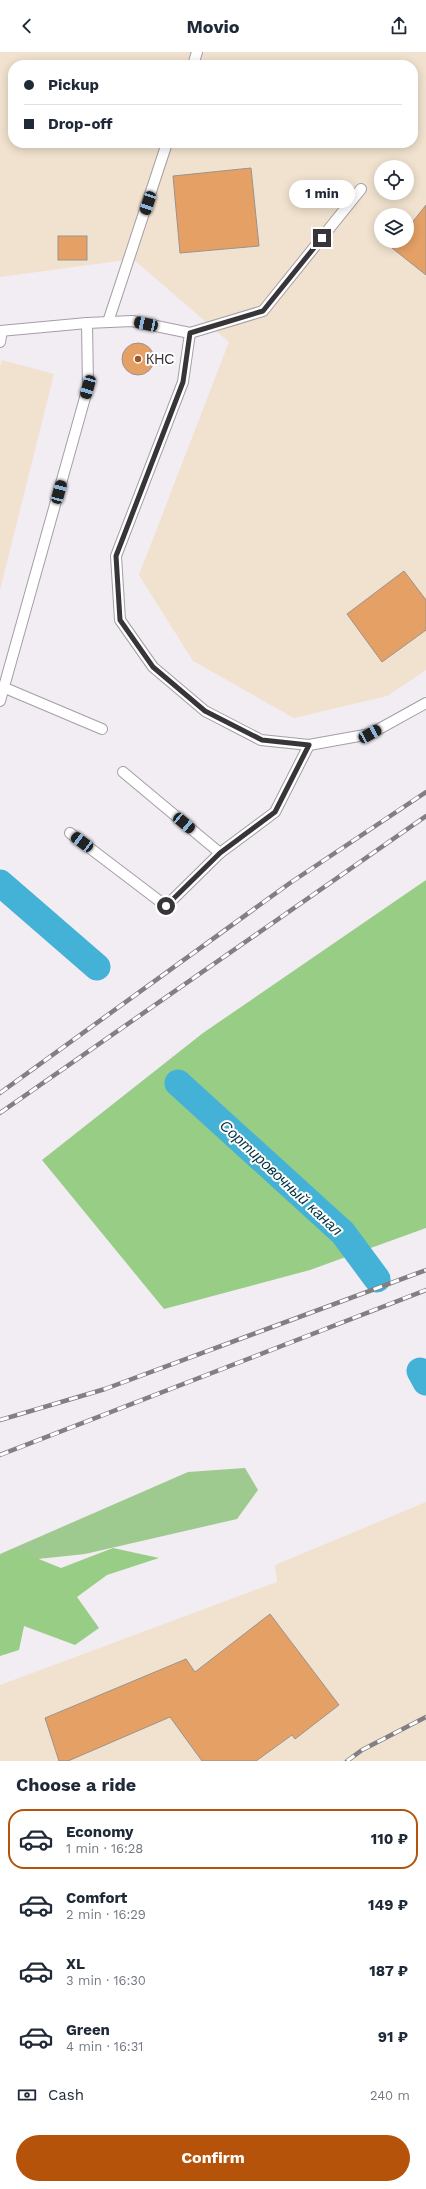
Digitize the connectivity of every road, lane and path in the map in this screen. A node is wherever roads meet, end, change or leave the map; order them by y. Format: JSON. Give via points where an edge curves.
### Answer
{"nodes":[{"id":1,"x":165,"y":148,"type":"edge"},
{"id":2,"x":361,"y":189,"type":"dead end"},
{"id":3,"x":108,"y":322,"type":"junction"},
{"id":4,"x":87,"y":323,"type":"junction"},
{"id":5,"x":1,"y":331,"type":"edge"},
{"id":6,"x":190,"y":333,"type":"junction"},
{"id":7,"x":0,"y":342,"type":"edge"},
{"id":8,"x":5,"y":688,"type":"junction"},
{"id":9,"x":0,"y":701,"type":"edge"},
{"id":10,"x":426,"y":703,"type":"edge"},
{"id":11,"x":102,"y":729,"type":"dead end"},
{"id":12,"x":309,"y":745,"type":"junction"},
{"id":13,"x":123,"y":772,"type":"dead end"},
{"id":14,"x":70,"y":833,"type":"dead end"},
{"id":15,"x":220,"y":853,"type":"junction"}],
"edges":[{"from":1,"to":3,"type":"lane"},
{"from":2,"to":6,"type":"lane","via":[[263,311]]},
{"from":3,"to":4,"type":"lane"},
{"from":3,"to":6,"type":"lane","via":[[132,321]]},
{"from":4,"to":5,"type":"lane"},
{"from":4,"to":8,"type":"lane","via":[[88,387]]},
{"from":5,"to":7,"type":"lane"},
{"from":6,"to":12,"type":"lane","via":[[183,382],[116,556],[120,620],[153,667],[205,711],[262,740]]},
{"from":8,"to":9,"type":"lane"},
{"from":8,"to":11,"type":"lane"},
{"from":10,"to":12,"type":"lane","via":[[370,734]]},
{"from":12,"to":15,"type":"lane","via":[[275,812]]},
{"from":13,"to":15,"type":"lane"},
{"from":14,"to":15,"type":"lane","via":[[166,906]]}]}
